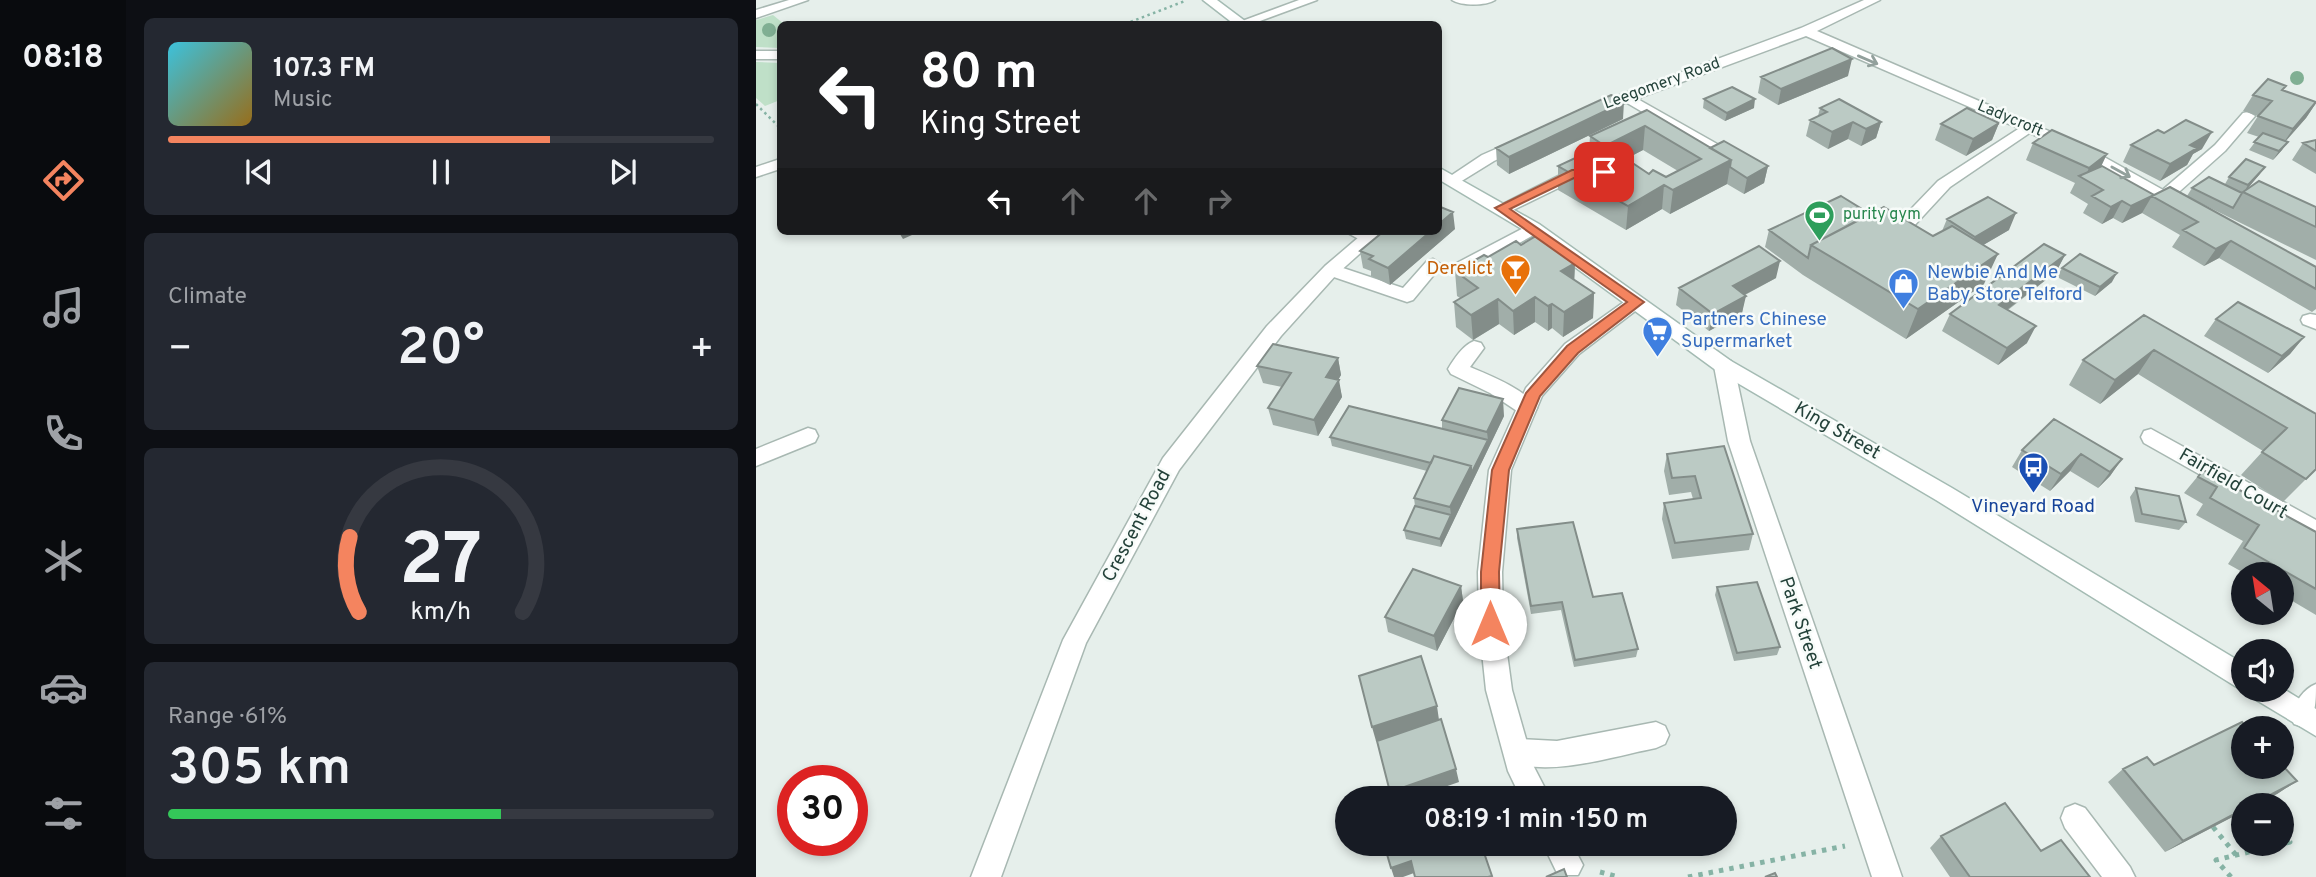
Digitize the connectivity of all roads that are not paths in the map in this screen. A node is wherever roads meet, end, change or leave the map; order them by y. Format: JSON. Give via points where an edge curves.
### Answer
{"nodes":[{"id":1,"x":802,"y":0,"type":"edge"},
{"id":2,"x":1209,"y":0,"type":"edge"},
{"id":3,"x":1311,"y":0,"type":"edge"},
{"id":4,"x":1458,"y":0,"type":"edge"},
{"id":5,"x":1489,"y":0,"type":"edge"},
{"id":6,"x":1874,"y":0,"type":"edge"},
{"id":7,"x":756,"y":14,"type":"edge"},
{"id":8,"x":1238,"y":21,"type":"edge"},
{"id":9,"x":1251,"y":21,"type":"edge"},
{"id":10,"x":1806,"y":31,"type":"junction"},
{"id":11,"x":756,"y":55,"type":"edge"},
{"id":12,"x":777,"y":55,"type":"edge"},
{"id":13,"x":1627,"y":96,"type":"junction"},
{"id":14,"x":1584,"y":114,"type":"edge"},
{"id":15,"x":2248,"y":116,"type":"dead end"},
{"id":16,"x":2029,"y":127,"type":"junction"},
{"id":17,"x":1536,"y":136,"type":"edge"},
{"id":18,"x":1721,"y":152,"type":"edge"},
{"id":19,"x":777,"y":165,"type":"edge"},
{"id":20,"x":756,"y":172,"type":"edge"},
{"id":21,"x":1604,"y":172,"type":"edge"},
{"id":22,"x":1444,"y":178,"type":"edge"},
{"id":23,"x":2165,"y":196,"type":"junction"},
{"id":24,"x":1501,"y":208,"type":"junction"},
{"id":25,"x":2197,"y":215,"type":"edge"},
{"id":26,"x":1533,"y":228,"type":"junction"},
{"id":27,"x":1364,"y":235,"type":"edge"},
{"id":28,"x":1895,"y":236,"type":"edge"},
{"id":29,"x":1433,"y":265,"type":"dead end"},
{"id":30,"x":1459,"y":268,"type":"edge"},
{"id":31,"x":1331,"y":270,"type":"junction"},
{"id":32,"x":1637,"y":302,"type":"junction"},
{"id":33,"x":1474,"y":348,"type":"dead end"},
{"id":34,"x":1724,"y":366,"type":"junction"},
{"id":35,"x":1527,"y":408,"type":"junction"},
{"id":36,"x":808,"y":436,"type":"dead end"},
{"id":37,"x":2151,"y":438,"type":"dead end"},
{"id":38,"x":756,"y":458,"type":"edge"},
{"id":39,"x":2316,"y":531,"type":"edge"},
{"id":40,"x":2231,"y":670,"type":"edge"},
{"id":41,"x":2291,"y":702,"type":"edge"},
{"id":42,"x":2312,"y":711,"type":"edge"},
{"id":43,"x":1657,"y":735,"type":"dead end"},
{"id":44,"x":1518,"y":752,"type":"junction"},
{"id":45,"x":1530,"y":786,"type":"edge"},
{"id":46,"x":2076,"y":818,"type":"dead end"},
{"id":47,"x":986,"y":877,"type":"edge"},
{"id":48,"x":1887,"y":877,"type":"edge"},
{"id":49,"x":2120,"y":877,"type":"edge"}],
"edges":[{"from":1,"to":7,"type":"street"},
{"from":2,"to":8,"type":"street"},
{"from":3,"to":9,"type":"street"},
{"from":4,"to":5,"type":"street"},
{"from":6,"to":10,"type":"street","name":"Leegomery Road"},
{"from":10,"to":13,"type":"street","name":"Leegomery Road"},
{"from":10,"to":16,"type":"street","name":"Ladycroft","one_way":true},
{"from":11,"to":12,"type":"street"},
{"from":13,"to":14,"type":"street","name":"Leegomery Road"},
{"from":13,"to":18,"type":"street"},
{"from":15,"to":23,"type":"street","via":[[2220,148]]},
{"from":16,"to":23,"type":"street","name":"Ladycroft","one_way":true},
{"from":16,"to":28,"type":"street","via":[[1944,184]]},
{"from":17,"to":22,"type":"street"},
{"from":19,"to":20,"type":"street"},
{"from":21,"to":24,"type":"street","via":[[1576,173]]},
{"from":22,"to":24,"type":"street","name":"King Street"},
{"from":23,"to":25,"type":"street","name":"Ladycroft"},
{"from":24,"to":26,"type":"street","name":"King Street"},
{"from":26,"to":30,"type":"street"},
{"from":26,"to":32,"type":"street","name":"King Street"},
{"from":27,"to":31,"type":"street","name":"Crescent Road"},
{"from":29,"to":31,"type":"street","via":[[1407,296]]},
{"from":31,"to":47,"type":"street","name":"Crescent Road","via":[[1274,331],[1171,464],[1075,640]]},
{"from":32,"to":34,"type":"street","name":"King Street"},
{"from":32,"to":35,"type":"street","via":[[1572,349],[1533,393]]},
{"from":33,"to":35,"type":"street","via":[[1458,369]]},
{"from":34,"to":40,"type":"street","name":"King Street"},
{"from":34,"to":48,"type":"street","name":"Park Street","via":[[1739,441]]},
{"from":35,"to":44,"type":"street","via":[[1500,470],[1490,572],[1490,624],[1499,690]]},
{"from":36,"to":38,"type":"street"},
{"from":37,"to":39,"type":"street","name":"Fairfield Court"},
{"from":41,"to":42,"type":"street"},
{"from":43,"to":44,"type":"street","via":[[1557,754]]},
{"from":44,"to":45,"type":"street"},
{"from":46,"to":49,"type":"street"}]}
